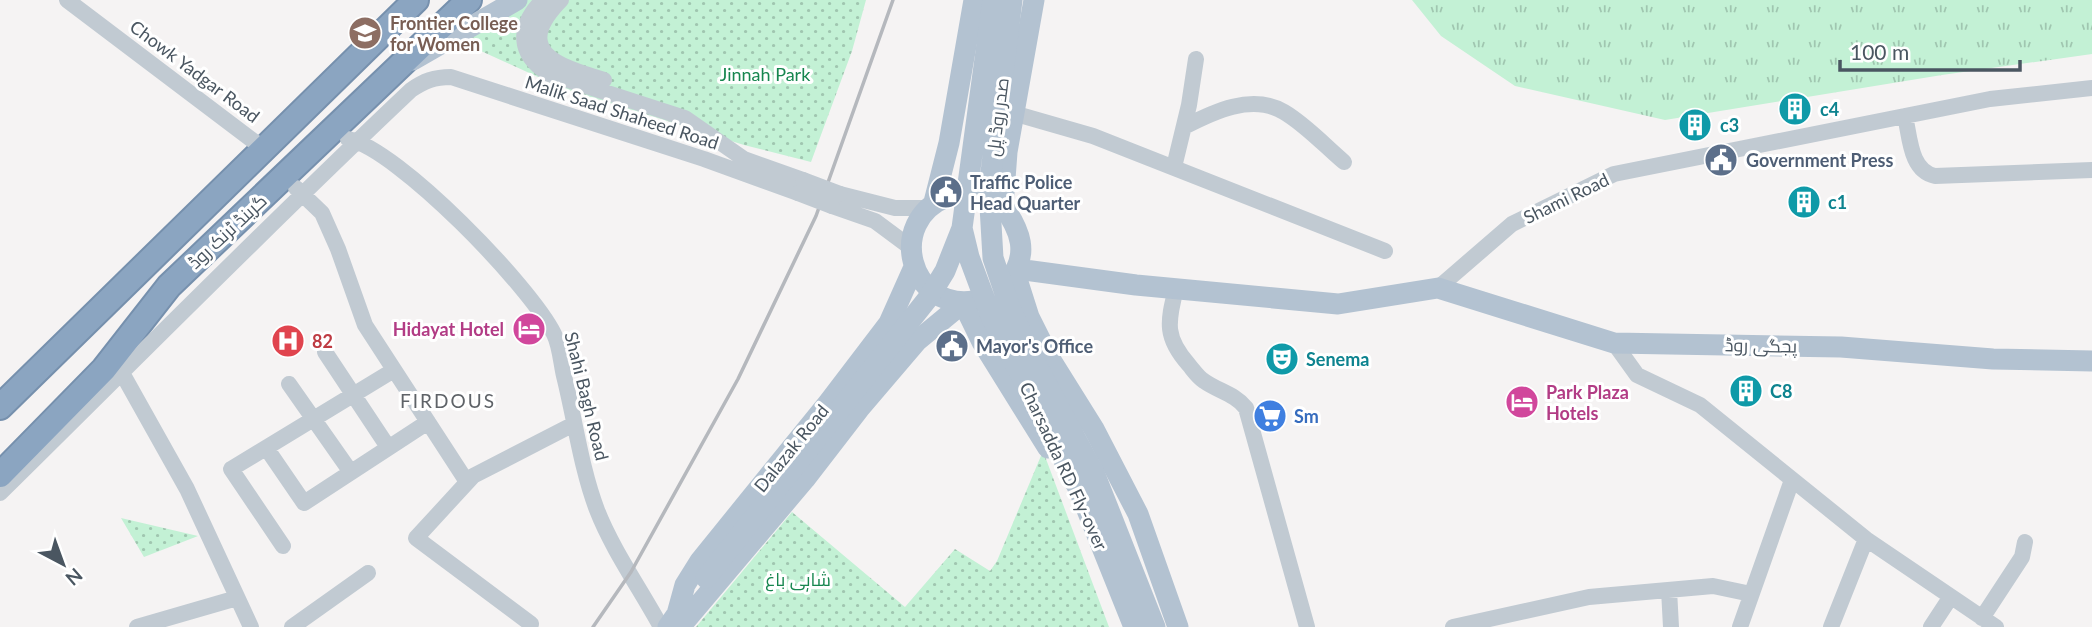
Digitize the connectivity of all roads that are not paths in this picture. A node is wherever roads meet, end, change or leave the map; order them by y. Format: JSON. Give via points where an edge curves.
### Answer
{"nodes":[{"id":1,"x":67,"y":0,"type":"edge"},
{"id":2,"x":416,"y":0,"type":"edge"},
{"id":3,"x":469,"y":0,"type":"edge"},
{"id":4,"x":517,"y":0,"type":"edge"},
{"id":5,"x":542,"y":0,"type":"edge"},
{"id":6,"x":561,"y":0,"type":"edge"},
{"id":7,"x":1012,"y":0,"type":"edge"},
{"id":8,"x":1034,"y":0,"type":"edge"},
{"id":9,"x":1040,"y":0,"type":"edge"},
{"id":10,"x":979,"y":2,"type":"edge"},
{"id":11,"x":1029,"y":31,"type":"junction"},
{"id":12,"x":1196,"y":60,"type":"dead end"},
{"id":13,"x":962,"y":68,"type":"junction"},
{"id":14,"x":393,"y":72,"type":"junction"},
{"id":15,"x":1018,"y":86,"type":"junction"},
{"id":16,"x":2092,"y":88,"type":"edge"},
{"id":17,"x":1013,"y":113,"type":"junction"},
{"id":18,"x":1906,"y":116,"type":"junction"},
{"id":19,"x":696,"y":124,"type":"junction"},
{"id":20,"x":1184,"y":127,"type":"junction"},
{"id":21,"x":332,"y":135,"type":"dead end"},
{"id":22,"x":357,"y":141,"type":"junction"},
{"id":23,"x":264,"y":149,"type":"junction"},
{"id":24,"x":1344,"y":162,"type":"dead end"},
{"id":25,"x":1174,"y":167,"type":"junction"},
{"id":26,"x":2092,"y":170,"type":"edge"},
{"id":27,"x":286,"y":179,"type":"dead end"},
{"id":28,"x":800,"y":187,"type":"junction"},
{"id":29,"x":302,"y":193,"type":"junction"},
{"id":30,"x":836,"y":200,"type":"junction"},
{"id":31,"x":931,"y":205,"type":"junction"},
{"id":32,"x":1003,"y":206,"type":"junction"},
{"id":33,"x":962,"y":228,"type":"junction"},
{"id":34,"x":991,"y":234,"type":"joint"},
{"id":35,"x":1385,"y":251,"type":"dead end"},
{"id":36,"x":912,"y":257,"type":"junction"},
{"id":37,"x":1016,"y":271,"type":"junction"},
{"id":38,"x":1438,"y":288,"type":"junction"},
{"id":39,"x":1176,"y":289,"type":"junction"},
{"id":40,"x":963,"y":303,"type":"junction"},
{"id":41,"x":1614,"y":343,"type":"junction"},
{"id":42,"x":326,"y":352,"type":"dead end"},
{"id":43,"x":2092,"y":361,"type":"edge"},
{"id":44,"x":394,"y":370,"type":"junction"},
{"id":45,"x":122,"y":373,"type":"junction"},
{"id":46,"x":289,"y":384,"type":"dead end"},
{"id":47,"x":354,"y":395,"type":"junction"},
{"id":48,"x":0,"y":407,"type":"edge"},
{"id":49,"x":314,"y":420,"type":"junction"},
{"id":50,"x":428,"y":422,"type":"junction"},
{"id":51,"x":574,"y":424,"type":"junction"},
{"id":52,"x":388,"y":447,"type":"junction"},
{"id":53,"x":267,"y":449,"type":"junction"},
{"id":54,"x":350,"y":471,"type":"junction"},
{"id":55,"x":0,"y":475,"type":"edge"},
{"id":56,"x":1792,"y":480,"type":"junction"},
{"id":57,"x":467,"y":482,"type":"junction"},
{"id":58,"x":0,"y":493,"type":"edge"},
{"id":59,"x":1866,"y":540,"type":"junction"},
{"id":60,"x":2025,"y":542,"type":"dead end"},
{"id":61,"x":283,"y":547,"type":"dead end"},
{"id":62,"x":368,"y":573,"type":"dead end"},
{"id":63,"x":1669,"y":590,"type":"junction"},
{"id":64,"x":1751,"y":594,"type":"junction"},
{"id":65,"x":237,"y":598,"type":"junction"},
{"id":66,"x":1950,"y":598,"type":"junction"},
{"id":67,"x":1982,"y":618,"type":"junction"},
{"id":68,"x":531,"y":624,"type":"dead end"},
{"id":69,"x":672,"y":624,"type":"edge"},
{"id":70,"x":137,"y":627,"type":"edge"},
{"id":71,"x":251,"y":627,"type":"edge"},
{"id":72,"x":292,"y":627,"type":"edge"},
{"id":73,"x":1122,"y":627,"type":"edge"},
{"id":74,"x":1134,"y":627,"type":"edge"},
{"id":75,"x":1155,"y":627,"type":"edge"},
{"id":76,"x":1178,"y":627,"type":"edge"},
{"id":77,"x":1307,"y":627,"type":"edge"},
{"id":78,"x":1453,"y":627,"type":"edge"},
{"id":79,"x":1671,"y":627,"type":"edge"},
{"id":80,"x":1740,"y":627,"type":"edge"},
{"id":81,"x":1831,"y":627,"type":"edge"},
{"id":82,"x":1931,"y":627,"type":"edge"},
{"id":83,"x":1996,"y":627,"type":"edge"}],
"edges":[{"from":1,"to":23,"type":"street","name":"Chowk Yadgar Road"},
{"from":2,"to":23,"type":"highway","name":"گرینڈ ٹرنک روڈ"},
{"from":3,"to":14,"type":"highway","name":"گرینڈ ٹرنک روڈ"},
{"from":4,"to":14,"type":"main road"},
{"from":5,"to":19,"type":"street","via":[[529,17],[524,38],[537,66]]},
{"from":6,"to":19,"type":"street","via":[[539,31],[538,40],[547,56],[684,110]]},
{"from":7,"to":34,"type":"main road","name":"صدر روڈ پل","bridge":true,"via":[[992,152]]},
{"from":8,"to":11,"type":"main road"},
{"from":9,"to":11,"type":"main road"},
{"from":10,"to":13,"type":"main road"},
{"from":10,"to":33,"type":"main road","name":"صدر روڈ پل","bridge":true},
{"from":11,"to":15,"type":"main road"},
{"from":12,"to":20,"type":"street"},
{"from":13,"to":15,"type":"main road","via":[[986,90]]},
{"from":13,"to":31,"type":"main road","via":[[949,143]]},
{"from":14,"to":55,"type":"highway","name":"گرینڈ ٹرنک روڈ","via":[[169,286],[104,369]]},
{"from":15,"to":17,"type":"main road"},
{"from":16,"to":18,"type":"street","name":"Shami Road","via":[[1990,99]]},
{"from":17,"to":25,"type":"street","via":[[1093,136]]},
{"from":17,"to":32,"type":"main road"},
{"from":18,"to":26,"type":"street","via":[[1917,164],[1927,175]]},
{"from":18,"to":38,"type":"street","name":"Shami Road","via":[[1614,174],[1512,224]]},
{"from":19,"to":28,"type":"street","name":"Malik Saad Shaheed Road","via":[[744,159]]},
{"from":20,"to":24,"type":"street","via":[[1232,106],[1263,105],[1283,111]]},
{"from":20,"to":25,"type":"street"},
{"from":21,"to":22,"type":"street","name":"Shahi Bagh Road"},
{"from":22,"to":28,"type":"street","name":"Malik Saad Shaheed Road","via":[[411,90],[433,78],[451,77]]},
{"from":22,"to":29,"type":"street"},
{"from":22,"to":51,"type":"street","name":"Shahi Bagh Road","via":[[445,206],[528,296],[554,335]]},
{"from":23,"to":48,"type":"highway","name":"گرینڈ ٹرنک روڈ"},
{"from":25,"to":35,"type":"street"},
{"from":27,"to":29,"type":"street"},
{"from":28,"to":30,"type":"street","name":"Malik Saad Shaheed Road","bridge":true},
{"from":29,"to":44,"type":"street","via":[[322,213],[365,325]]},
{"from":29,"to":45,"type":"street"},
{"from":30,"to":31,"type":"street","name":"Malik Saad Shaheed Road","via":[[895,208]]},
{"from":30,"to":36,"type":"street","name":"Malik Saad Shaheed Road","via":[[875,222]]},
{"from":31,"to":32,"type":"main road","via":[[957,193],[982,194]]},
{"from":31,"to":36,"type":"main road","via":[[915,226]]},
{"from":32,"to":37,"type":"main road","via":[[1016,224],[1021,247]]},
{"from":33,"to":69,"type":"main road","bridge":true,"via":[[929,297]]},
{"from":33,"to":74,"type":"main road","name":"Charsadda RD Fly-over","bridge":true,"via":[[991,316],[1079,489]]},
{"from":34,"to":75,"type":"main road","name":"Charsadda RD Fly-over","bridge":true,"via":[[993,258],[1010,308],[1095,475]]},
{"from":36,"to":40,"type":"main road","via":[[925,285],[942,298]]},
{"from":36,"to":69,"type":"main road","name":"Dalazak Road","via":[[889,323],[700,561],[685,585]]},
{"from":37,"to":39,"type":"main road"},
{"from":37,"to":40,"type":"main road","via":[[1002,290],[984,300]]},
{"from":37,"to":76,"type":"main road","via":[[1029,317],[1049,357],[1094,429],[1138,514]]},
{"from":38,"to":39,"type":"main road","via":[[1338,304]]},
{"from":38,"to":41,"type":"main road","name":"پجگی روڈ"},
{"from":39,"to":77,"type":"street","via":[[1169,313],[1175,349],[1205,382],[1240,400],[1246,408]]},
{"from":40,"to":69,"type":"main road","name":"Dalazak Road","via":[[917,341],[805,478]]},
{"from":40,"to":73,"type":"main road","via":[[1054,457]]},
{"from":41,"to":43,"type":"main road","name":"پجگی روڈ","via":[[1841,347],[1993,359]]},
{"from":41,"to":56,"type":"street","via":[[1637,375],[1700,405]]},
{"from":42,"to":47,"type":"street"},
{"from":44,"to":47,"type":"street"},
{"from":44,"to":50,"type":"street"},
{"from":45,"to":58,"type":"street"},
{"from":45,"to":65,"type":"street","via":[[187,489]]},
{"from":46,"to":49,"type":"street"},
{"from":47,"to":49,"type":"street"},
{"from":47,"to":52,"type":"street"},
{"from":49,"to":53,"type":"street"},
{"from":49,"to":54,"type":"street"},
{"from":50,"to":52,"type":"street"},
{"from":50,"to":57,"type":"street"},
{"from":51,"to":57,"type":"street"},
{"from":51,"to":69,"type":"street","name":"Shahi Bagh Road","via":[[597,510],[616,549]]},
{"from":52,"to":54,"type":"street"},
{"from":53,"to":54,"type":"street","via":[[304,503]]},
{"from":53,"to":61,"type":"street","via":[[232,469]]},
{"from":56,"to":59,"type":"street"},
{"from":56,"to":64,"type":"street"},
{"from":57,"to":68,"type":"street","via":[[416,538]]},
{"from":59,"to":66,"type":"street"},
{"from":59,"to":81,"type":"street"},
{"from":60,"to":67,"type":"street","via":[[2022,557]]},
{"from":62,"to":72,"type":"street"},
{"from":63,"to":64,"type":"street","via":[[1713,586]]},
{"from":63,"to":78,"type":"street","via":[[1589,597]]},
{"from":63,"to":79,"type":"street"},
{"from":64,"to":80,"type":"street"},
{"from":65,"to":70,"type":"street"},
{"from":65,"to":71,"type":"street"},
{"from":66,"to":67,"type":"street"},
{"from":66,"to":82,"type":"street"},
{"from":67,"to":83,"type":"street"}]}
